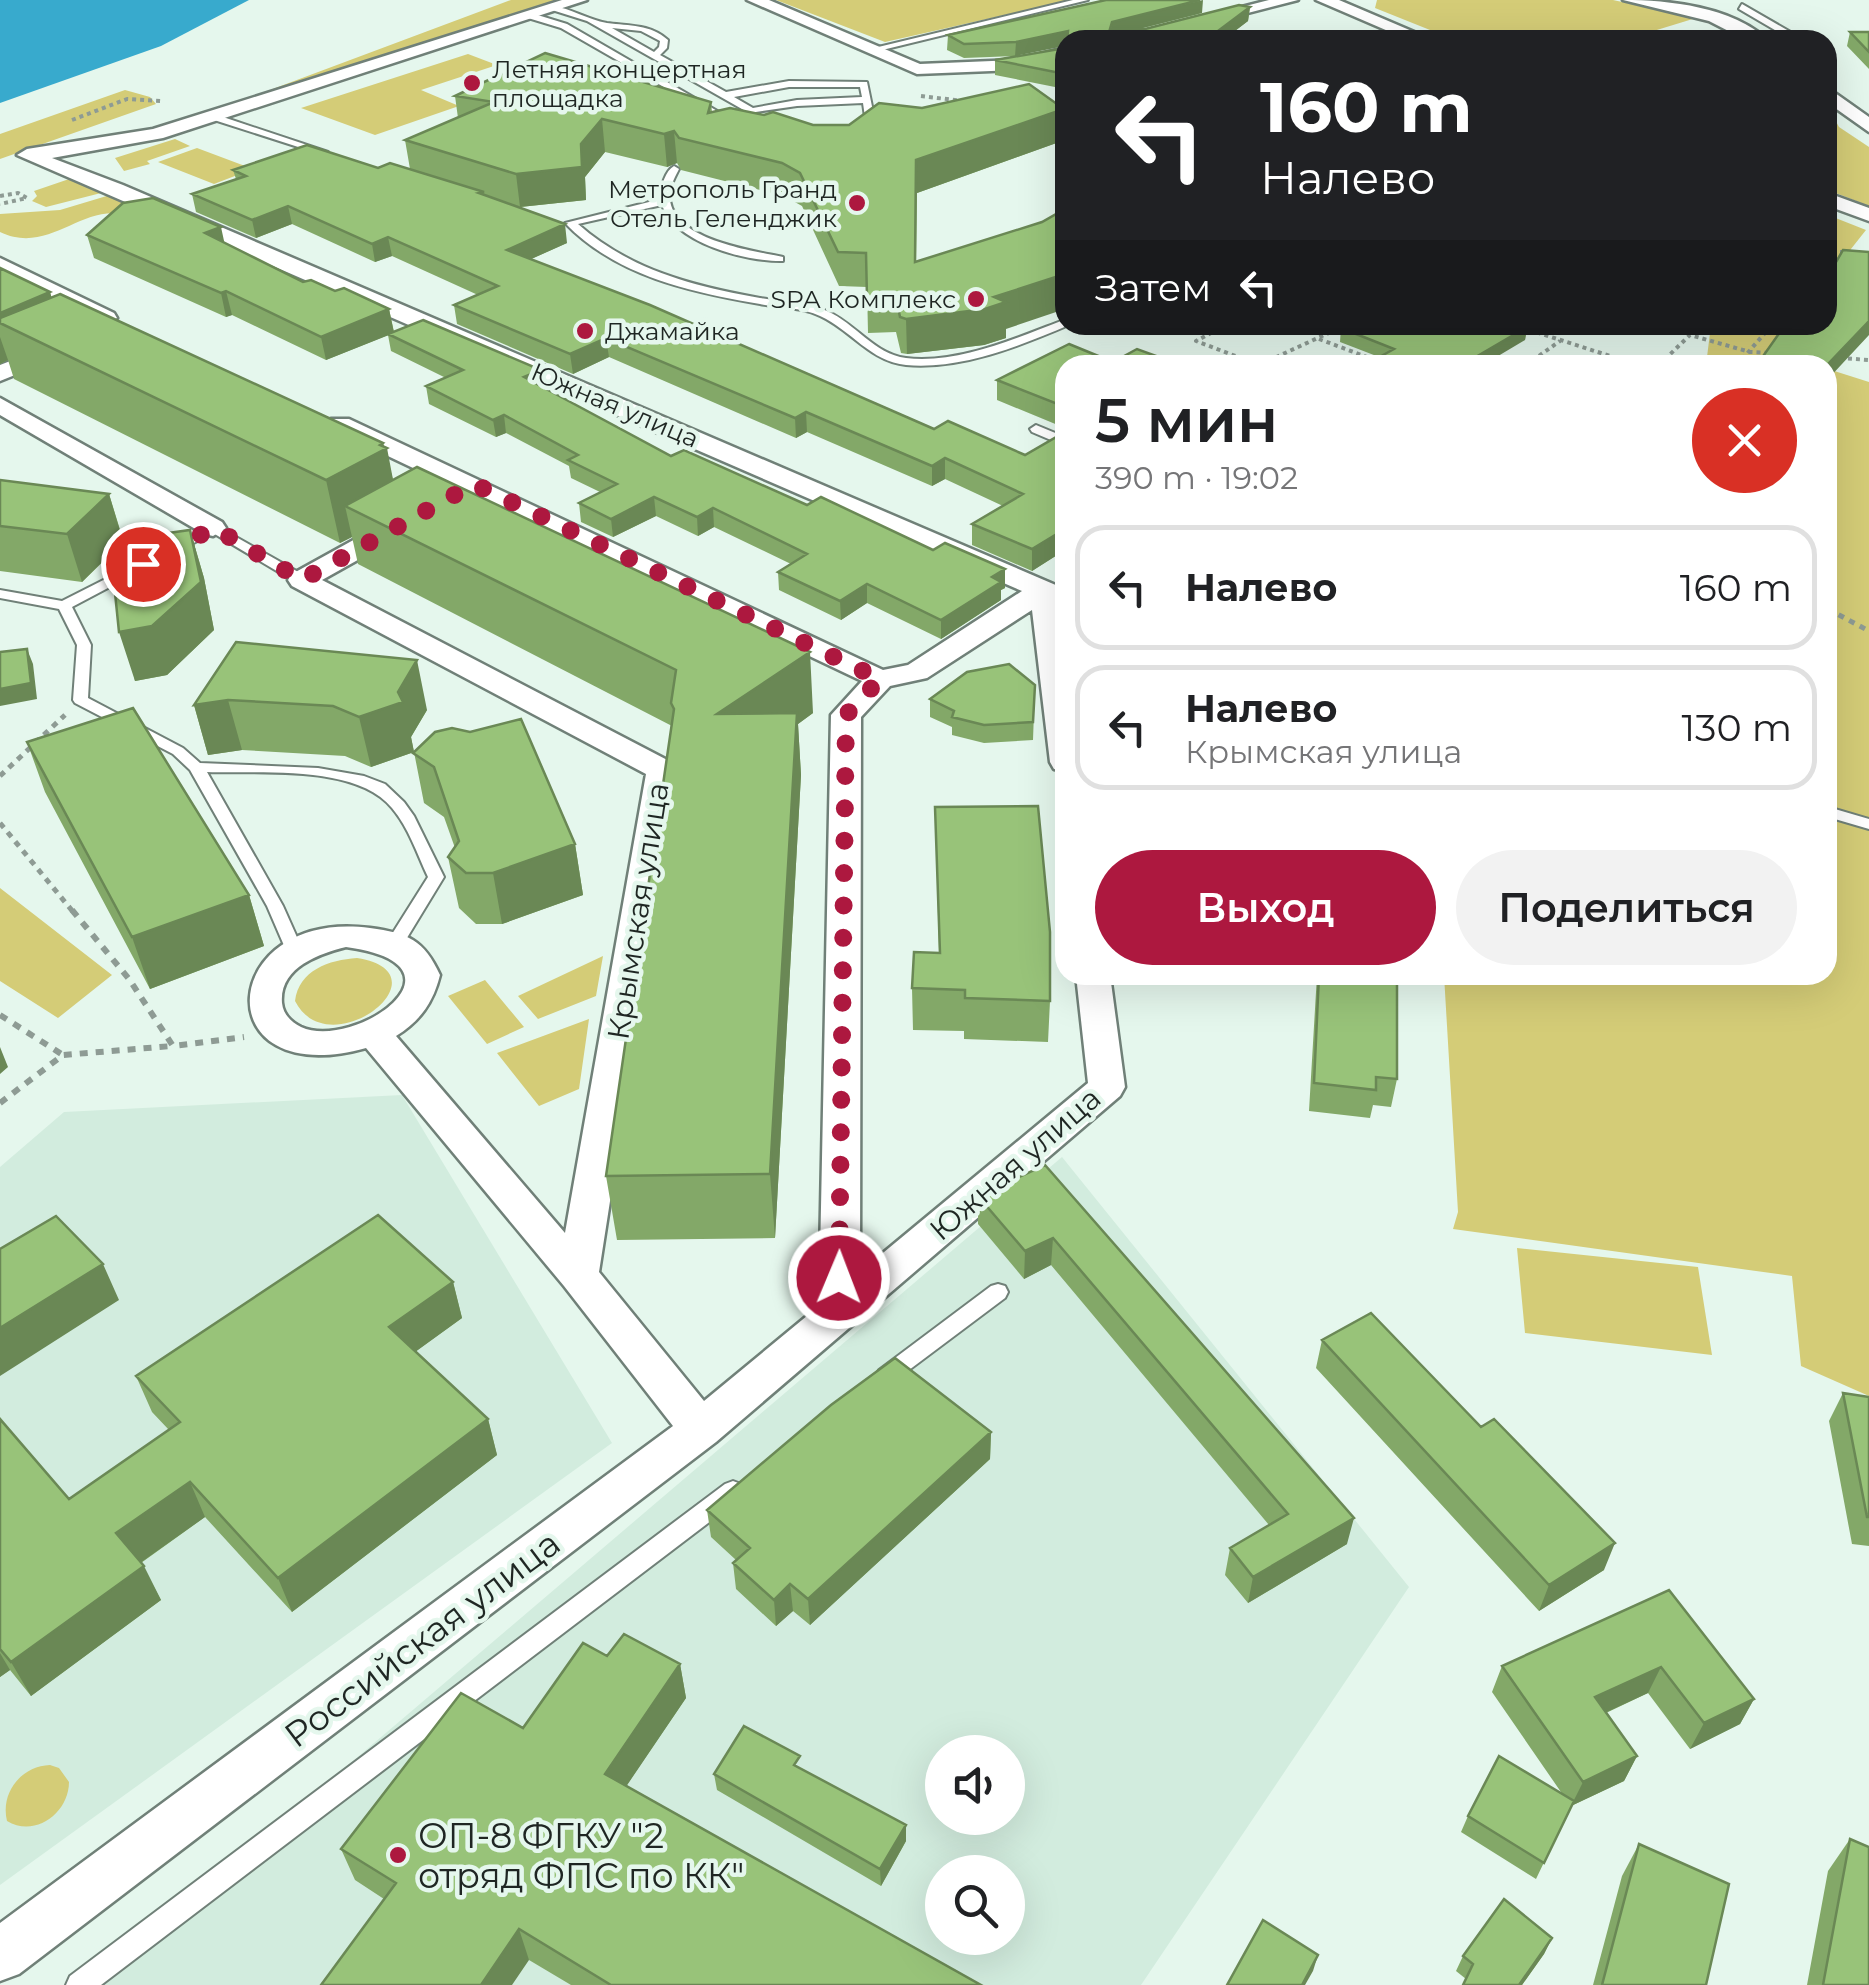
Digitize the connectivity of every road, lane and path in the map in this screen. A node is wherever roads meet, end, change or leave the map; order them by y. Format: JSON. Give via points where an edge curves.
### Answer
{"nodes":[{"id":1,"x":579,"y":0,"type":"edge"},
{"id":2,"x":755,"y":0,"type":"edge"},
{"id":3,"x":1084,"y":0,"type":"edge"},
{"id":4,"x":1290,"y":0,"type":"edge"},
{"id":5,"x":1324,"y":0,"type":"edge"},
{"id":6,"x":1631,"y":0,"type":"edge"},
{"id":7,"x":1742,"y":7,"type":"dead end"},
{"id":8,"x":555,"y":8,"type":"junction"},
{"id":9,"x":530,"y":16,"type":"junction"},
{"id":10,"x":600,"y":25,"type":"junction"},
{"id":11,"x":1163,"y":30,"type":"edge"},
{"id":12,"x":1399,"y":30,"type":"edge"},
{"id":13,"x":1739,"y":30,"type":"edge"},
{"id":14,"x":1781,"y":30,"type":"edge"},
{"id":15,"x":874,"y":49,"type":"junction"},
{"id":16,"x":1055,"y":55,"type":"edge"},
{"id":17,"x":654,"y":56,"type":"junction"},
{"id":18,"x":722,"y":96,"type":"junction"},
{"id":19,"x":866,"y":96,"type":"junction"},
{"id":20,"x":1837,"y":101,"type":"edge"},
{"id":21,"x":972,"y":102,"type":"edge"},
{"id":22,"x":737,"y":103,"type":"junction"},
{"id":23,"x":711,"y":111,"type":"junction"},
{"id":24,"x":752,"y":111,"type":"junction"},
{"id":25,"x":211,"y":117,"type":"junction"},
{"id":26,"x":768,"y":118,"type":"edge"},
{"id":27,"x":120,"y":121,"type":"junction"},
{"id":28,"x":1869,"y":126,"type":"edge"},
{"id":29,"x":87,"y":131,"type":"junction"},
{"id":30,"x":144,"y":137,"type":"junction"},
{"id":31,"x":722,"y":137,"type":"edge"},
{"id":32,"x":864,"y":142,"type":"edge"},
{"id":33,"x":119,"y":143,"type":"junction"},
{"id":34,"x":330,"y":154,"type":"edge"},
{"id":35,"x":20,"y":158,"type":"junction"},
{"id":36,"x":674,"y":168,"type":"edge"},
{"id":37,"x":0,"y":196,"type":"edge"},
{"id":38,"x":1837,"y":199,"type":"edge"},
{"id":39,"x":664,"y":201,"type":"junction"},
{"id":40,"x":0,"y":204,"type":"edge"},
{"id":41,"x":1869,"y":211,"type":"edge"},
{"id":42,"x":1837,"y":252,"type":"edge"},
{"id":43,"x":1859,"y":254,"type":"edge"},
{"id":44,"x":780,"y":259,"type":"dead end"},
{"id":45,"x":0,"y":264,"type":"edge"},
{"id":46,"x":1055,"y":327,"type":"edge"},
{"id":47,"x":1207,"y":335,"type":"edge"},
{"id":48,"x":1324,"y":335,"type":"edge"},
{"id":49,"x":1545,"y":335,"type":"edge"},
{"id":50,"x":1690,"y":335,"type":"edge"},
{"id":51,"x":1690,"y":335,"type":"edge"},
{"id":52,"x":1764,"y":335,"type":"edge"},
{"id":53,"x":1318,"y":338,"type":"junction"},
{"id":54,"x":1561,"y":340,"type":"junction"},
{"id":55,"x":1471,"y":352,"type":"edge"},
{"id":56,"x":1750,"y":352,"type":"junction"},
{"id":57,"x":1790,"y":354,"type":"edge"},
{"id":58,"x":1233,"y":355,"type":"edge"},
{"id":59,"x":1281,"y":355,"type":"edge"},
{"id":60,"x":1362,"y":355,"type":"edge"},
{"id":61,"x":1479,"y":355,"type":"edge"},
{"id":62,"x":1540,"y":355,"type":"edge"},
{"id":63,"x":1607,"y":355,"type":"edge"},
{"id":64,"x":1669,"y":355,"type":"edge"},
{"id":65,"x":1747,"y":355,"type":"edge"},
{"id":66,"x":1837,"y":358,"type":"edge"},
{"id":67,"x":1869,"y":360,"type":"edge"},
{"id":68,"x":0,"y":374,"type":"edge"},
{"id":69,"x":0,"y":406,"type":"edge"},
{"id":70,"x":314,"y":412,"type":"edge"},
{"id":71,"x":1036,"y":429,"type":"dead end"},
{"id":72,"x":1055,"y":438,"type":"edge"},
{"id":73,"x":474,"y":484,"type":"junction"},
{"id":74,"x":214,"y":528,"type":"junction"},
{"id":75,"x":160,"y":555,"type":"edge"},
{"id":76,"x":143,"y":564,"type":"edge"},
{"id":77,"x":302,"y":580,"type":"junction"},
{"id":78,"x":0,"y":594,"type":"edge"},
{"id":79,"x":1054,"y":595,"type":"edge"},
{"id":80,"x":64,"y":606,"type":"junction"},
{"id":81,"x":1837,"y":614,"type":"edge"},
{"id":82,"x":1869,"y":631,"type":"edge"},
{"id":83,"x":880,"y":679,"type":"junction"},
{"id":84,"x":80,"y":700,"type":"junction"},
{"id":85,"x":196,"y":767,"type":"junction"},
{"id":86,"x":0,"y":776,"type":"edge"},
{"id":87,"x":1837,"y":815,"type":"edge"},
{"id":88,"x":0,"y":823,"type":"edge"},
{"id":89,"x":1869,"y":824,"type":"edge"},
{"id":90,"x":396,"y":942,"type":"junction"},
{"id":91,"x":295,"y":953,"type":"junction"},
{"id":92,"x":1094,"y":985,"type":"edge"},
{"id":93,"x":0,"y":1015,"type":"edge"},
{"id":94,"x":280,"y":1032,"type":"junction"},
{"id":95,"x":374,"y":1034,"type":"junction"},
{"id":96,"x":173,"y":1046,"type":"junction"},
{"id":97,"x":64,"y":1055,"type":"junction"},
{"id":98,"x":0,"y":1103,"type":"edge"},
{"id":99,"x":578,"y":1275,"type":"junction"},
{"id":100,"x":998,"y":1292,"type":"dead end"},
{"id":101,"x":838,"y":1316,"type":"junction"},
{"id":102,"x":874,"y":1385,"type":"edge"},
{"id":103,"x":701,"y":1429,"type":"junction"},
{"id":104,"x":750,"y":1478,"type":"edge"},
{"id":105,"x":0,"y":1956,"type":"edge"},
{"id":106,"x":79,"y":1985,"type":"edge"}],
"edges":[{"from":1,"to":8,"type":"street"},
{"from":2,"to":15,"type":"street"},
{"from":3,"to":15,"type":"lane"},
{"from":4,"to":11,"type":"street"},
{"from":5,"to":12,"type":"street"},
{"from":6,"to":13,"type":"street","via":[[1714,17]]},
{"from":7,"to":14,"type":"lane"},
{"from":8,"to":9,"type":"street"},
{"from":8,"to":10,"type":"lane"},
{"from":9,"to":23,"type":"lane","via":[[564,26]]},
{"from":9,"to":25,"type":"street"},
{"from":10,"to":17,"type":"lane"},
{"from":10,"to":17,"type":"lane","via":[[657,34],[663,48]]},
{"from":15,"to":16,"type":"street","via":[[917,69],[1016,65]]},
{"from":17,"to":18,"type":"lane"},
{"from":18,"to":19,"type":"lane","via":[[864,84]]},
{"from":18,"to":22,"type":"lane"},
{"from":19,"to":21,"type":"path"},
{"from":19,"to":24,"type":"lane"},
{"from":19,"to":32,"type":"lane","via":[[872,132]]},
{"from":20,"to":28,"type":"street"},
{"from":22,"to":23,"type":"lane"},
{"from":22,"to":24,"type":"lane"},
{"from":23,"to":31,"type":"lane","via":[[743,129]]},
{"from":24,"to":26,"type":"lane"},
{"from":25,"to":27,"type":"street"},
{"from":25,"to":30,"type":"street"},
{"from":25,"to":34,"type":"lane"},
{"from":27,"to":29,"type":"street"},
{"from":27,"to":30,"type":"street","via":[[146,128]]},
{"from":29,"to":33,"type":"street"},
{"from":29,"to":35,"type":"street"},
{"from":30,"to":33,"type":"street"},
{"from":33,"to":35,"type":"street"},
{"from":35,"to":79,"type":"street","name":"Южная улица","via":[[116,189]]},
{"from":36,"to":39,"type":"lane"},
{"from":37,"to":40,"type":"path","via":[[18,192],[27,198]]},
{"from":38,"to":41,"type":"street"},
{"from":39,"to":44,"type":"lane","via":[[674,222],[691,234]]},
{"from":39,"to":46,"type":"lane","via":[[564,223],[639,270],[822,313],[890,359],[958,358]]},
{"from":42,"to":43,"type":"path"},
{"from":45,"to":68,"type":"street","via":[[128,328]]},
{"from":47,"to":58,"type":"path","via":[[1196,341]]},
{"from":48,"to":53,"type":"path"},
{"from":49,"to":54,"type":"path"},
{"from":50,"to":64,"type":"path"},
{"from":51,"to":56,"type":"path"},
{"from":52,"to":56,"type":"path"},
{"from":53,"to":59,"type":"path"},
{"from":53,"to":60,"type":"path"},
{"from":54,"to":62,"type":"path"},
{"from":54,"to":63,"type":"path"},
{"from":55,"to":61,"type":"path"},
{"from":56,"to":57,"type":"path"},
{"from":56,"to":65,"type":"path"},
{"from":66,"to":67,"type":"path"},
{"from":69,"to":74,"type":"street","name":"Крымская улица"},
{"from":70,"to":73,"type":"street"},
{"from":71,"to":72,"type":"lane"},
{"from":73,"to":77,"type":"street"},
{"from":73,"to":83,"type":"street"},
{"from":74,"to":75,"type":"lane"},
{"from":74,"to":77,"type":"lane","name":"Крымская улица"},
{"from":76,"to":80,"type":"lane"},
{"from":77,"to":99,"type":"street","name":"Крымская улица","via":[[662,770]]},
{"from":78,"to":80,"type":"lane"},
{"from":79,"to":83,"type":"street","via":[[917,672]]},
{"from":80,"to":84,"type":"lane","via":[[84,645]]},
{"from":81,"to":82,"type":"path"},
{"from":83,"to":101,"type":"street","via":[[846,715]]},
{"from":84,"to":85,"type":"lane"},
{"from":84,"to":86,"type":"path"},
{"from":85,"to":90,"type":"lane","via":[[318,772],[378,786],[412,823],[436,877]]},
{"from":85,"to":91,"type":"lane"},
{"from":87,"to":89,"type":"lane"},
{"from":88,"to":96,"type":"path","via":[[128,979]]},
{"from":90,"to":91,"type":"street","via":[[346,936]]},
{"from":90,"to":95,"type":"street","via":[[423,969],[423,987],[405,1014]]},
{"from":91,"to":94,"type":"street","via":[[264,986],[267,1019]]},
{"from":92,"to":101,"type":"street","name":"Южная улица","via":[[1108,1087]]},
{"from":93,"to":97,"type":"path"},
{"from":94,"to":95,"type":"street","via":[[324,1044]]},
{"from":94,"to":96,"type":"path"},
{"from":95,"to":99,"type":"street"},
{"from":96,"to":97,"type":"path"},
{"from":97,"to":98,"type":"path"},
{"from":99,"to":103,"type":"street"},
{"from":100,"to":102,"type":"lane"},
{"from":101,"to":103,"type":"street","name":"Российская улица"},
{"from":103,"to":105,"type":"street","name":"Российская улица"},
{"from":104,"to":106,"type":"lane"}]}
